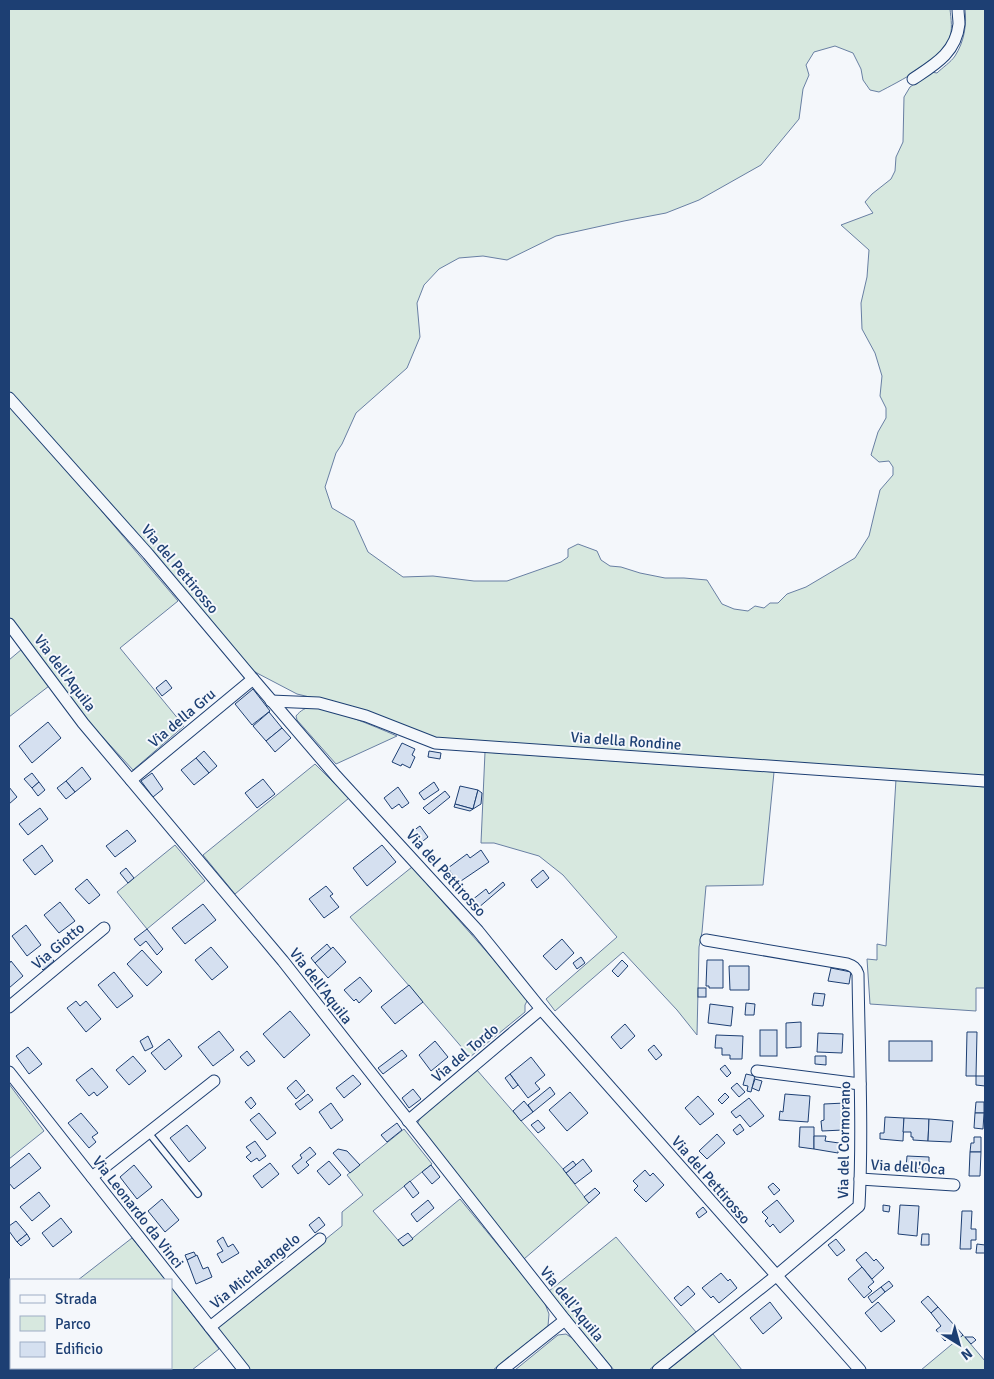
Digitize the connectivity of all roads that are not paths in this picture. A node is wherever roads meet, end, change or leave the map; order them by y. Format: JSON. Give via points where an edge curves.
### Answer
{"nodes":[{"id":1,"x":958,"y":9,"type":"edge"},
{"id":2,"x":913,"y":79,"type":"dead end"},
{"id":3,"x":9,"y":398,"type":"edge"},
{"id":4,"x":9,"y":624,"type":"edge"},
{"id":5,"x":253,"y":679,"type":"junction"},
{"id":6,"x":271,"y":701,"type":"junction"},
{"id":7,"x":131,"y":780,"type":"junction"},
{"id":8,"x":985,"y":781,"type":"edge"},
{"id":9,"x":104,"y":928,"type":"dead end"},
{"id":10,"x":706,"y":940,"type":"dead end"},
{"id":11,"x":9,"y":1007,"type":"edge"},
{"id":12,"x":541,"y":1009,"type":"junction"},
{"id":13,"x":9,"y":1072,"type":"edge"},
{"id":14,"x":757,"y":1072,"type":"dead end"},
{"id":15,"x":214,"y":1081,"type":"dead end"},
{"id":16,"x":860,"y":1084,"type":"junction"},
{"id":17,"x":408,"y":1121,"type":"junction"},
{"id":18,"x":148,"y":1132,"type":"junction"},
{"id":19,"x":92,"y":1177,"type":"junction"},
{"id":20,"x":860,"y":1179,"type":"junction"},
{"id":21,"x":954,"y":1185,"type":"dead end"},
{"id":22,"x":198,"y":1194,"type":"dead end"},
{"id":23,"x":320,"y":1239,"type":"dead end"},
{"id":24,"x":776,"y":1276,"type":"junction"},
{"id":25,"x":564,"y":1320,"type":"junction"},
{"id":26,"x":210,"y":1327,"type":"junction"},
{"id":27,"x":244,"y":1370,"type":"edge"},
{"id":28,"x":502,"y":1370,"type":"edge"},
{"id":29,"x":606,"y":1370,"type":"edge"},
{"id":30,"x":658,"y":1370,"type":"edge"},
{"id":31,"x":860,"y":1370,"type":"edge"}],
"edges":[{"from":1,"to":2,"type":"street","via":[[959,25],[950,50]]},
{"from":3,"to":5,"type":"street","name":"Via del Pettirosso","via":[[148,554]]},
{"from":4,"to":7,"type":"street","name":"Via dell'Aquila","via":[[83,723]]},
{"from":5,"to":6,"type":"street","name":"Via del Pettirosso"},
{"from":5,"to":7,"type":"street","name":"Via della Gru"},
{"from":6,"to":8,"type":"street","name":"Via della Rondine","via":[[319,703],[366,716],[435,743]]},
{"from":6,"to":12,"type":"street","name":"Via del Pettirosso","via":[[478,931]]},
{"from":7,"to":17,"type":"street","name":"Via dell'Aquila","via":[[283,961]]},
{"from":9,"to":11,"type":"street","name":"Via Giotto"},
{"from":10,"to":16,"type":"street","name":"Via del Cormorano","via":[[853,966],[858,974]]},
{"from":12,"to":17,"type":"street","name":"Via del Tordo"},
{"from":12,"to":24,"type":"street","name":"Via del Pettirosso"},
{"from":13,"to":19,"type":"street","name":"Via Leonardo da Vinci"},
{"from":14,"to":16,"type":"street"},
{"from":15,"to":18,"type":"street"},
{"from":16,"to":20,"type":"street","name":"Via del Cormorano"},
{"from":17,"to":25,"type":"street","name":"Via dell'Aquila"},
{"from":18,"to":19,"type":"street"},
{"from":18,"to":22,"type":"lane"},
{"from":19,"to":26,"type":"street","name":"Via Leonardo da Vinci"},
{"from":20,"to":21,"type":"street","name":"Via dell'Oca"},
{"from":20,"to":24,"type":"street","name":"Via del Cormorano","via":[[859,1206]]},
{"from":23,"to":26,"type":"street","name":"Via Michelangelo"},
{"from":24,"to":30,"type":"street","name":"Via del Cormorano"},
{"from":24,"to":31,"type":"street","name":"Via del Pettirosso"},
{"from":25,"to":28,"type":"street"},
{"from":25,"to":29,"type":"street","name":"Via dell'Aquila"},
{"from":26,"to":27,"type":"street","name":"Via Leonardo da Vinci"}]}
